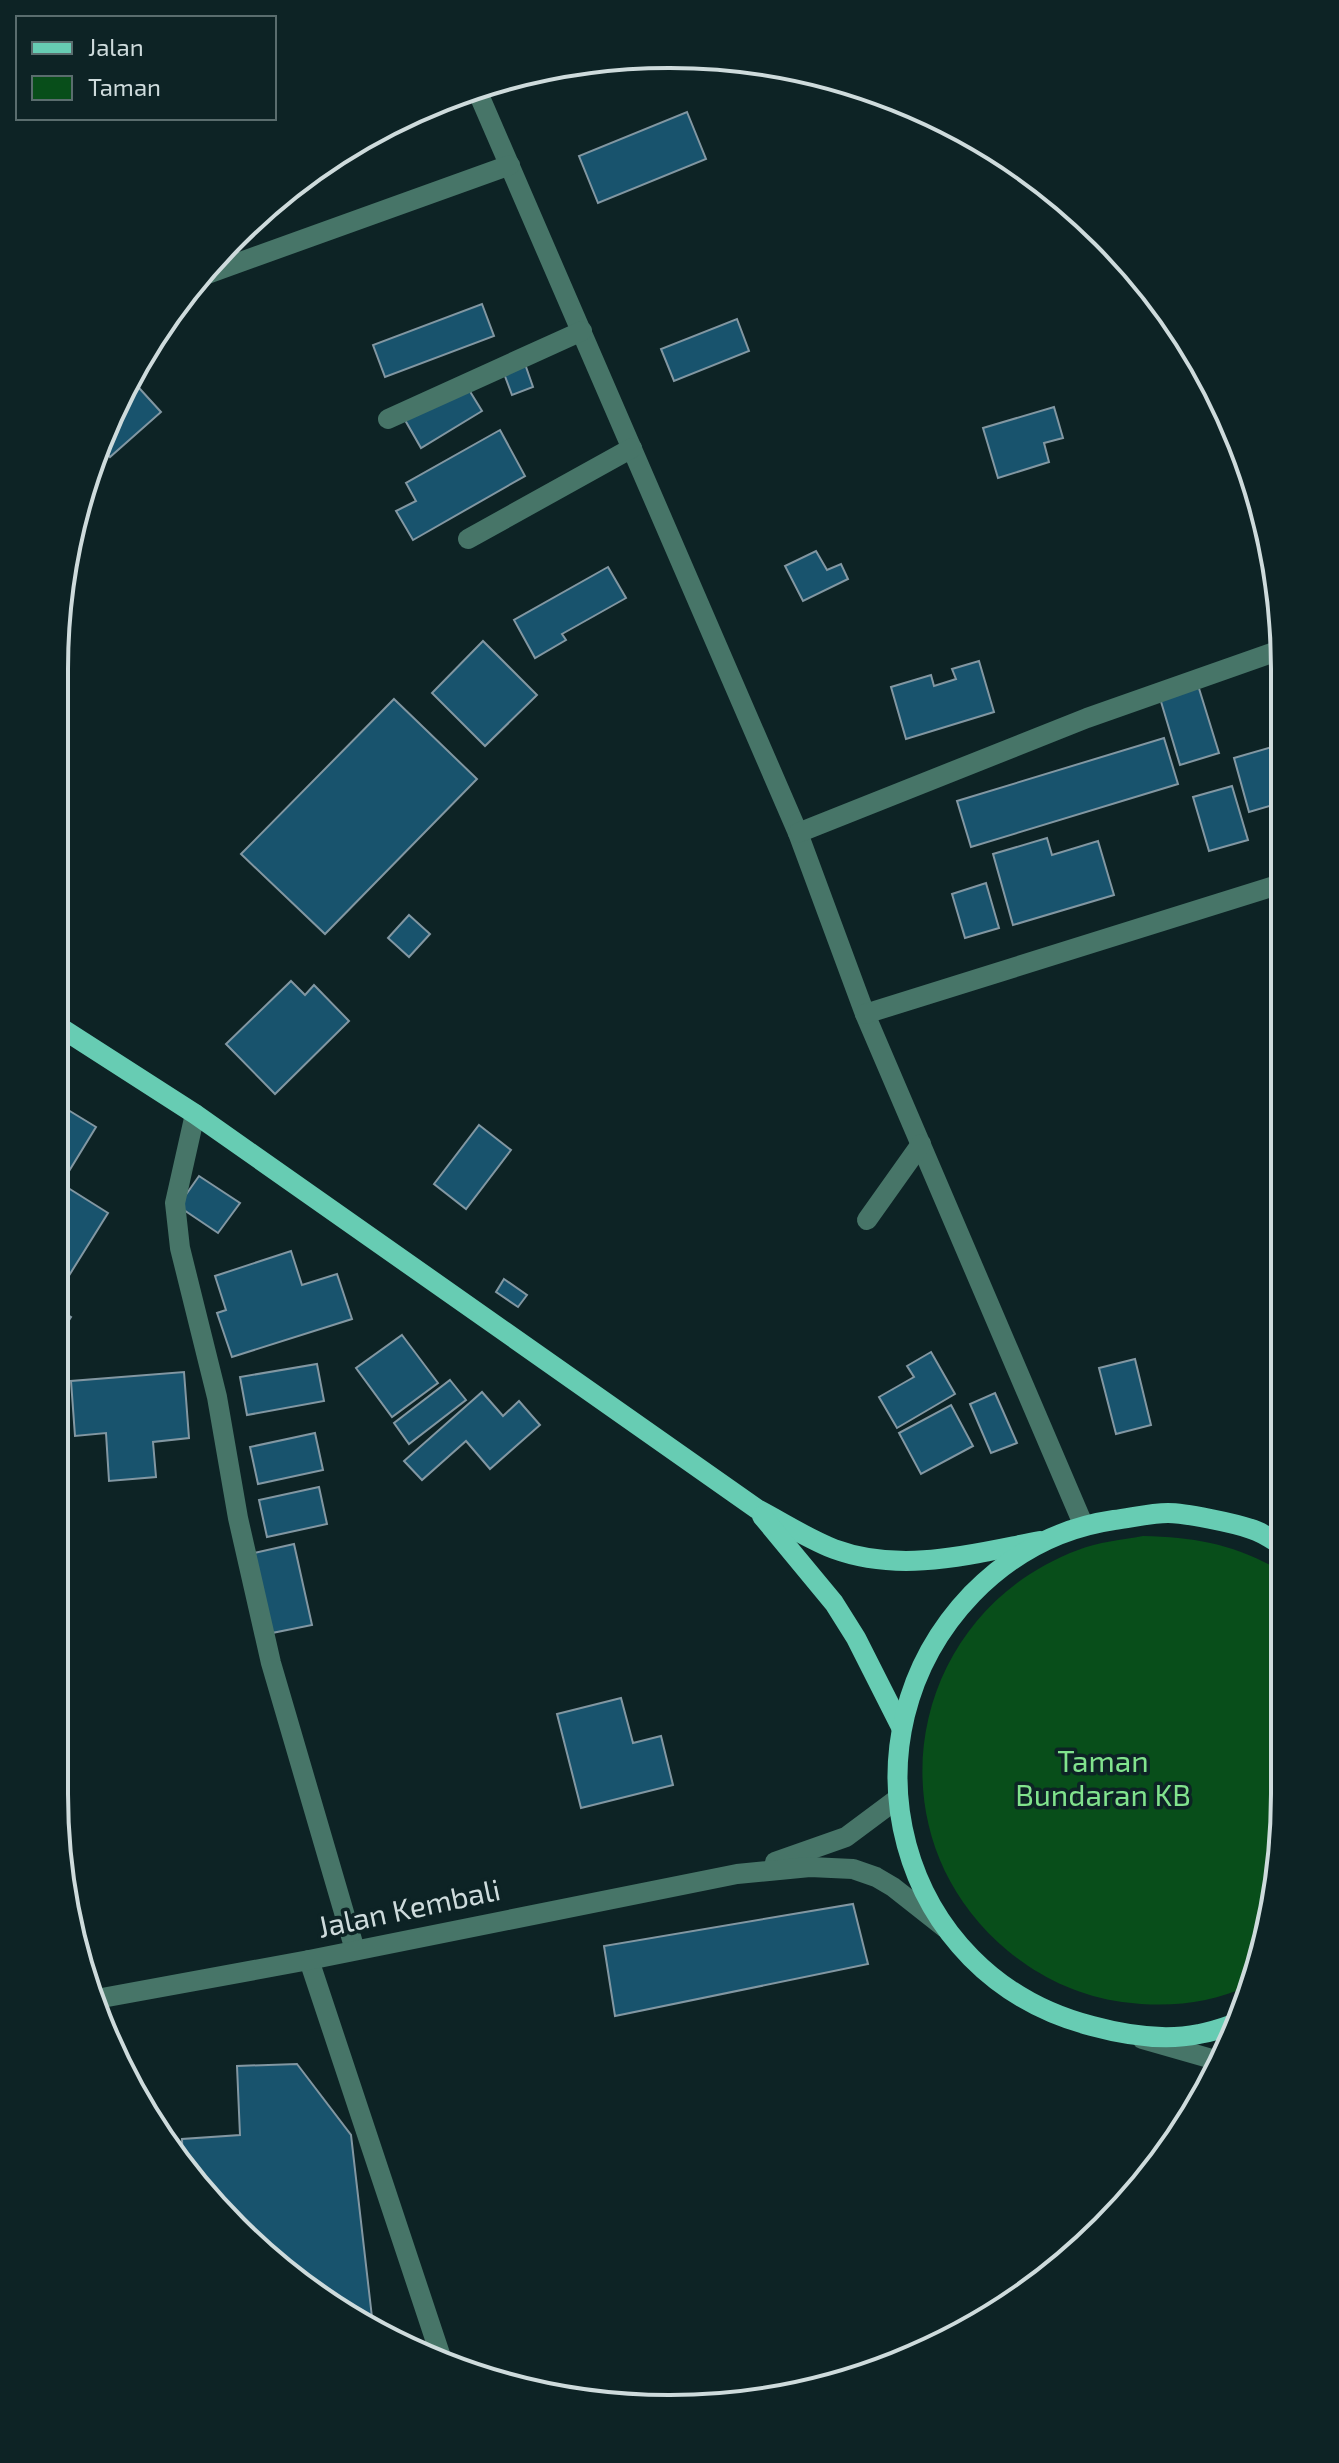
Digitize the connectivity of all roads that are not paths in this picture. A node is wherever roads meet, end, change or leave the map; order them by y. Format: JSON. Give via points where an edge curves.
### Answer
{"nodes":[{"id":1,"x":481,"y":99,"type":"edge"},
{"id":2,"x":510,"y":165,"type":"junction"},
{"id":3,"x":221,"y":269,"type":"edge"},
{"id":4,"x":582,"y":331,"type":"junction"},
{"id":5,"x":388,"y":419,"type":"dead end"},
{"id":6,"x":632,"y":448,"type":"junction"},
{"id":7,"x":468,"y":539,"type":"dead end"},
{"id":8,"x":1271,"y":653,"type":"edge"},
{"id":9,"x":798,"y":833,"type":"junction"},
{"id":10,"x":1271,"y":887,"type":"edge"},
{"id":11,"x":865,"y":1014,"type":"junction"},
{"id":12,"x":68,"y":1032,"type":"edge"},
{"id":13,"x":195,"y":1114,"type":"junction"},
{"id":14,"x":921,"y":1144,"type":"junction"},
{"id":15,"x":867,"y":1220,"type":"dead end"},
{"id":16,"x":757,"y":1509,"type":"junction"},
{"id":17,"x":1083,"y":1524,"type":"junction"},
{"id":18,"x":1271,"y":1539,"type":"edge"},
{"id":19,"x":1040,"y":1541,"type":"junction"},
{"id":20,"x":901,"y":1727,"type":"junction"},
{"id":21,"x":897,"y":1799,"type":"junction"},
{"id":22,"x":737,"y":1874,"type":"junction"},
{"id":23,"x":945,"y":1928,"type":"junction"},
{"id":24,"x":355,"y":1950,"type":"junction"},
{"id":25,"x":309,"y":1960,"type":"junction"},
{"id":26,"x":104,"y":1998,"type":"edge"},
{"id":27,"x":1224,"y":2027,"type":"edge"},
{"id":28,"x":1129,"y":2036,"type":"junction"},
{"id":29,"x":1210,"y":2058,"type":"edge"},
{"id":30,"x":438,"y":2349,"type":"edge"}],
"edges":[{"from":1,"to":2,"type":"street"},
{"from":2,"to":3,"type":"street"},
{"from":2,"to":4,"type":"street"},
{"from":4,"to":5,"type":"street"},
{"from":4,"to":6,"type":"street"},
{"from":6,"to":7,"type":"street"},
{"from":6,"to":9,"type":"street"},
{"from":8,"to":9,"type":"street","via":[[1087,718]]},
{"from":9,"to":11,"type":"street"},
{"from":10,"to":11,"type":"street"},
{"from":11,"to":14,"type":"street"},
{"from":12,"to":13,"type":"main road"},
{"from":13,"to":16,"type":"main road"},
{"from":13,"to":24,"type":"street","via":[[175,1203],[180,1248],[217,1397],[271,1663]]},
{"from":14,"to":15,"type":"street"},
{"from":14,"to":17,"type":"street"},
{"from":16,"to":19,"type":"main road","via":[[835,1549],[888,1560],[936,1561]]},
{"from":16,"to":20,"type":"main road","via":[[841,1615]]},
{"from":17,"to":18,"type":"main road","via":[[1168,1513],[1253,1529]]},
{"from":17,"to":19,"type":"main road"},
{"from":19,"to":20,"type":"main road","via":[[990,1575],[949,1618],[919,1670]]},
{"from":20,"to":21,"type":"main road"},
{"from":21,"to":22,"type":"street","via":[[835,1842]]},
{"from":21,"to":23,"type":"main road","via":[[912,1867]]},
{"from":22,"to":23,"type":"street","via":[[853,1869],[893,1887]]},
{"from":22,"to":24,"type":"street","name":"Jalan Kembali"},
{"from":23,"to":28,"type":"main road","via":[[996,1981],[1058,2018]]},
{"from":24,"to":25,"type":"street","name":"Jalan Kembali"},
{"from":25,"to":26,"type":"street","name":"Jalan Kembali"},
{"from":25,"to":30,"type":"street"},
{"from":27,"to":28,"type":"main road","via":[[1197,2035]]},
{"from":28,"to":29,"type":"street"}]}
